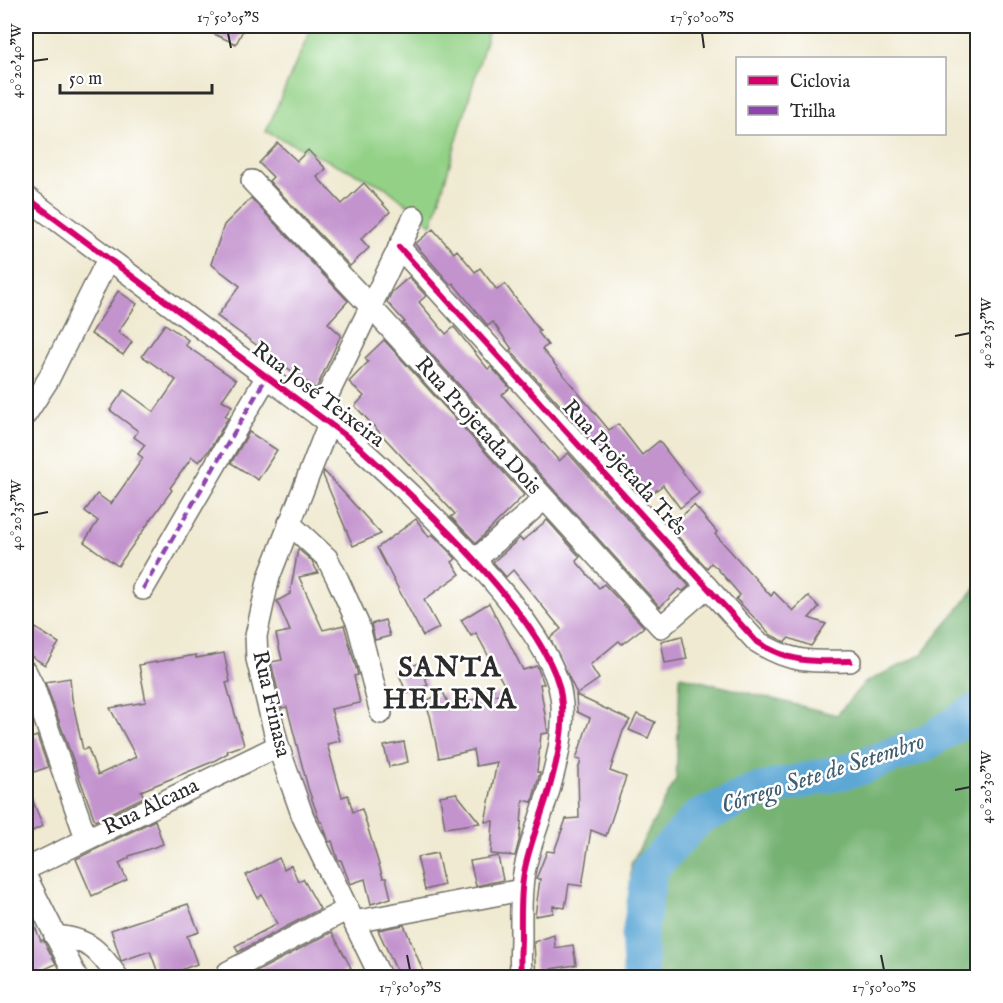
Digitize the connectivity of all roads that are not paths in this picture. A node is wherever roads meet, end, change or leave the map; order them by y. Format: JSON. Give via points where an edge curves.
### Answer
{"nodes":[{"id":1,"x":252,"y":181,"type":"dead end"},
{"id":2,"x":26,"y":197,"type":"edge"},
{"id":3,"x":414,"y":217,"type":"dead end"},
{"id":4,"x":399,"y":247,"type":"junction"},
{"id":5,"x":108,"y":259,"type":"junction"},
{"id":6,"x":371,"y":308,"type":"junction"},
{"id":7,"x":266,"y":378,"type":"junction"},
{"id":8,"x":26,"y":414,"type":"edge"},
{"id":9,"x":324,"y":419,"type":"junction"},
{"id":10,"x":543,"y":500,"type":"junction"},
{"id":11,"x":289,"y":523,"type":"junction"},
{"id":12,"x":474,"y":561,"type":"junction"},
{"id":13,"x":707,"y":587,"type":"junction"},
{"id":14,"x":143,"y":589,"type":"dead end"},
{"id":15,"x":850,"y":661,"type":"dead end"},
{"id":16,"x":26,"y":672,"type":"edge"},
{"id":17,"x":381,"y":714,"type":"dead end"},
{"id":18,"x":278,"y":746,"type":"junction"},
{"id":19,"x":86,"y":838,"type":"junction"},
{"id":20,"x":26,"y":869,"type":"edge"},
{"id":21,"x":26,"y":877,"type":"edge"},
{"id":22,"x":522,"y":890,"type":"junction"},
{"id":23,"x":351,"y":915,"type":"junction"},
{"id":24,"x":55,"y":936,"type":"junction"},
{"id":25,"x":228,"y":972,"type":"dead end"},
{"id":26,"x":77,"y":978,"type":"edge"},
{"id":27,"x":118,"y":978,"type":"edge"},
{"id":28,"x":381,"y":978,"type":"edge"},
{"id":29,"x":522,"y":978,"type":"edge"}],
"edges":[{"from":1,"to":6,"type":"street","name":"Rua Projetada Dois"},
{"from":2,"to":5,"type":"street","name":"Rua José Teixeira"},
{"from":3,"to":4,"type":"street","name":"Rua Frinasa"},
{"from":4,"to":6,"type":"street","name":"Rua Frinasa"},
{"from":4,"to":13,"type":"street","name":"Rua Projetada Três"},
{"from":5,"to":7,"type":"street","name":"Rua José Teixeira"},
{"from":5,"to":8,"type":"street","via":[[48,380]]},
{"from":6,"to":9,"type":"street","name":"Rua Frinasa"},
{"from":6,"to":10,"type":"street","name":"Rua Projetada Dois"},
{"from":7,"to":9,"type":"street","name":"Rua José Teixeira"},
{"from":7,"to":14,"type":"street"},
{"from":9,"to":11,"type":"street","name":"Rua Frinasa"},
{"from":9,"to":12,"type":"street","name":"Rua José Teixeira","via":[[389,474]]},
{"from":10,"to":12,"type":"street"},
{"from":10,"to":13,"type":"street","name":"Rua Projetada Dois","via":[[661,627]]},
{"from":11,"to":17,"type":"street","via":[[327,558],[338,580],[358,624]]},
{"from":11,"to":18,"type":"street","name":"Rua Frinasa","via":[[269,577],[256,636],[261,680]]},
{"from":12,"to":22,"type":"street","name":"Rua José Teixeira","via":[[541,647],[553,668],[561,696],[562,724],[555,768],[531,845]]},
{"from":13,"to":15,"type":"street","name":"Rua Projetada Três","via":[[756,641],[774,653],[793,660]]},
{"from":16,"to":19,"type":"street"},
{"from":18,"to":19,"type":"street","name":"Rua Alcana"},
{"from":18,"to":23,"type":"street","name":"Rua Frinasa","via":[[303,817]]},
{"from":19,"to":20,"type":"street","name":"Rua Alcana"},
{"from":21,"to":24,"type":"street"},
{"from":22,"to":23,"type":"street"},
{"from":22,"to":29,"type":"street","name":"Rua José Teixeira"},
{"from":23,"to":25,"type":"street"},
{"from":23,"to":28,"type":"street","name":"Rua Frinasa"},
{"from":24,"to":26,"type":"street"},
{"from":24,"to":27,"type":"street","via":[[76,938],[95,948]]}]}
